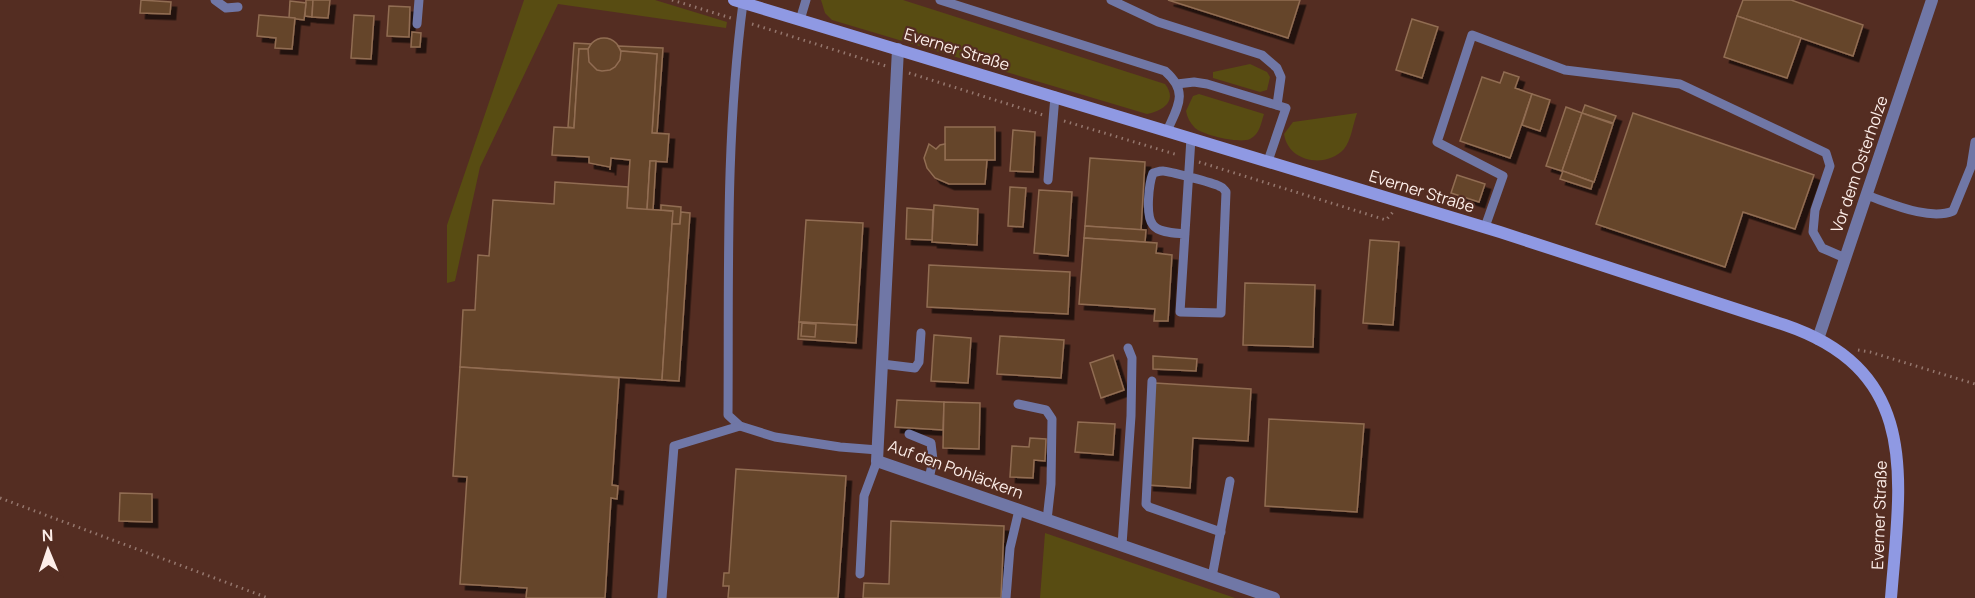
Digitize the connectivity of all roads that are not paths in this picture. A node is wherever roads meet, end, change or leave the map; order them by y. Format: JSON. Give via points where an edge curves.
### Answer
{"nodes":[{"id":1,"x":215,"y":0,"type":"edge"},
{"id":2,"x":419,"y":0,"type":"edge"},
{"id":3,"x":806,"y":0,"type":"edge"},
{"id":4,"x":940,"y":0,"type":"edge"},
{"id":5,"x":1111,"y":0,"type":"edge"},
{"id":6,"x":1932,"y":0,"type":"edge"},
{"id":7,"x":739,"y":1,"type":"edge"},
{"id":8,"x":238,"y":7,"type":"dead end"},
{"id":9,"x":800,"y":20,"type":"junction"},
{"id":10,"x":417,"y":24,"type":"dead end"},
{"id":11,"x":898,"y":49,"type":"junction"},
{"id":12,"x":1177,"y":84,"type":"junction"},
{"id":13,"x":1054,"y":96,"type":"junction"},
{"id":14,"x":1277,"y":105,"type":"junction"},
{"id":15,"x":1167,"y":131,"type":"junction"},
{"id":16,"x":1191,"y":138,"type":"junction"},
{"id":17,"x":1975,"y":142,"type":"edge"},
{"id":18,"x":1268,"y":161,"type":"junction"},
{"id":19,"x":1188,"y":178,"type":"junction"},
{"id":20,"x":1048,"y":180,"type":"dead end"},
{"id":21,"x":1866,"y":195,"type":"junction"},
{"id":22,"x":1485,"y":227,"type":"junction"},
{"id":23,"x":1185,"y":234,"type":"junction"},
{"id":24,"x":1845,"y":258,"type":"junction"},
{"id":25,"x":921,"y":333,"type":"dead end"},
{"id":26,"x":1818,"y":339,"type":"junction"},
{"id":27,"x":1128,"y":348,"type":"dead end"},
{"id":28,"x":882,"y":364,"type":"junction"},
{"id":29,"x":1152,"y":381,"type":"dead end"},
{"id":30,"x":1018,"y":404,"type":"dead end"},
{"id":31,"x":740,"y":426,"type":"junction"},
{"id":32,"x":909,"y":434,"type":"dead end"},
{"id":33,"x":878,"y":455,"type":"junction"},
{"id":34,"x":929,"y":479,"type":"junction"},
{"id":35,"x":1230,"y":481,"type":"dead end"},
{"id":36,"x":1019,"y":510,"type":"junction"},
{"id":37,"x":1047,"y":520,"type":"junction"},
{"id":38,"x":1221,"y":532,"type":"junction"},
{"id":39,"x":1122,"y":545,"type":"junction"},
{"id":40,"x":860,"y":574,"type":"dead end"},
{"id":41,"x":1212,"y":577,"type":"junction"},
{"id":42,"x":662,"y":598,"type":"edge"},
{"id":43,"x":1006,"y":598,"type":"edge"},
{"id":44,"x":1274,"y":598,"type":"edge"},
{"id":45,"x":1891,"y":598,"type":"edge"}],
"edges":[{"from":1,"to":8,"type":"lane","via":[[226,8]]},
{"from":2,"to":10,"type":"lane"},
{"from":3,"to":9,"type":"lane"},
{"from":4,"to":12,"type":"lane","via":[[1165,71]]},
{"from":5,"to":14,"type":"lane","via":[[1158,22],[1262,55],[1281,77]]},
{"from":6,"to":21,"type":"street","name":"Vor dem Osterholze"},
{"from":7,"to":9,"type":"street","name":"Everner Straße"},
{"from":7,"to":31,"type":"lane","via":[[729,224],[728,416]]},
{"from":9,"to":11,"type":"street","name":"Everner Straße"},
{"from":11,"to":13,"type":"street","name":"Everner Straße"},
{"from":11,"to":28,"type":"street","name":"Auf den Pohläckern"},
{"from":12,"to":14,"type":"lane","via":[[1207,84]]},
{"from":12,"to":15,"type":"lane","via":[[1180,101]]},
{"from":13,"to":15,"type":"street","name":"Everner Straße"},
{"from":13,"to":20,"type":"lane"},
{"from":14,"to":18,"type":"lane","via":[[1286,108]]},
{"from":15,"to":16,"type":"street","name":"Everner Straße"},
{"from":16,"to":18,"type":"street","name":"Everner Straße"},
{"from":16,"to":19,"type":"lane"},
{"from":17,"to":21,"type":"lane","via":[[1971,166],[1953,211],[1943,216]]},
{"from":18,"to":22,"type":"street","name":"Everner Straße"},
{"from":19,"to":23,"type":"lane"},
{"from":19,"to":23,"type":"lane","via":[[1161,170],[1153,173],[1150,180],[1149,217],[1153,226]]},
{"from":19,"to":23,"type":"lane","via":[[1222,187],[1227,199],[1221,313],[1180,312]]},
{"from":21,"to":24,"type":"street","name":"Vor dem Osterholze"},
{"from":22,"to":24,"type":"lane","via":[[1503,176],[1437,142],[1472,35],[1565,70],[1680,84],[1826,153],[1830,166],[1815,210],[1813,232],[1822,248]]},
{"from":22,"to":26,"type":"street","name":"Everner Straße","via":[[1792,327]]},
{"from":24,"to":26,"type":"street","name":"Vor dem Osterholze"},
{"from":25,"to":28,"type":"lane","via":[[915,368]]},
{"from":26,"to":45,"type":"street","name":"Everner Straße","via":[[1862,372],[1880,396],[1892,426],[1899,483]]},
{"from":27,"to":39,"type":"lane","via":[[1131,416]]},
{"from":28,"to":33,"type":"street","name":"Auf den Pohläckern"},
{"from":29,"to":38,"type":"lane","via":[[1146,504]]},
{"from":30,"to":37,"type":"lane","via":[[1046,410],[1052,419]]},
{"from":31,"to":33,"type":"lane","via":[[775,437]]},
{"from":31,"to":42,"type":"lane","via":[[674,446]]},
{"from":32,"to":34,"type":"lane","via":[[931,443]]},
{"from":33,"to":34,"type":"street","name":"Auf den Pohläckern"},
{"from":33,"to":40,"type":"lane","via":[[864,496]]},
{"from":34,"to":36,"type":"street","name":"Auf den Pohläckern"},
{"from":35,"to":38,"type":"lane"},
{"from":36,"to":37,"type":"street","name":"Auf den Pohläckern"},
{"from":36,"to":43,"type":"lane","via":[[1010,548]]},
{"from":37,"to":39,"type":"street","name":"Auf den Pohläckern"},
{"from":38,"to":41,"type":"lane"},
{"from":39,"to":41,"type":"street","name":"Auf den Pohläckern"},
{"from":41,"to":44,"type":"street","name":"Auf den Pohläckern"}]}
